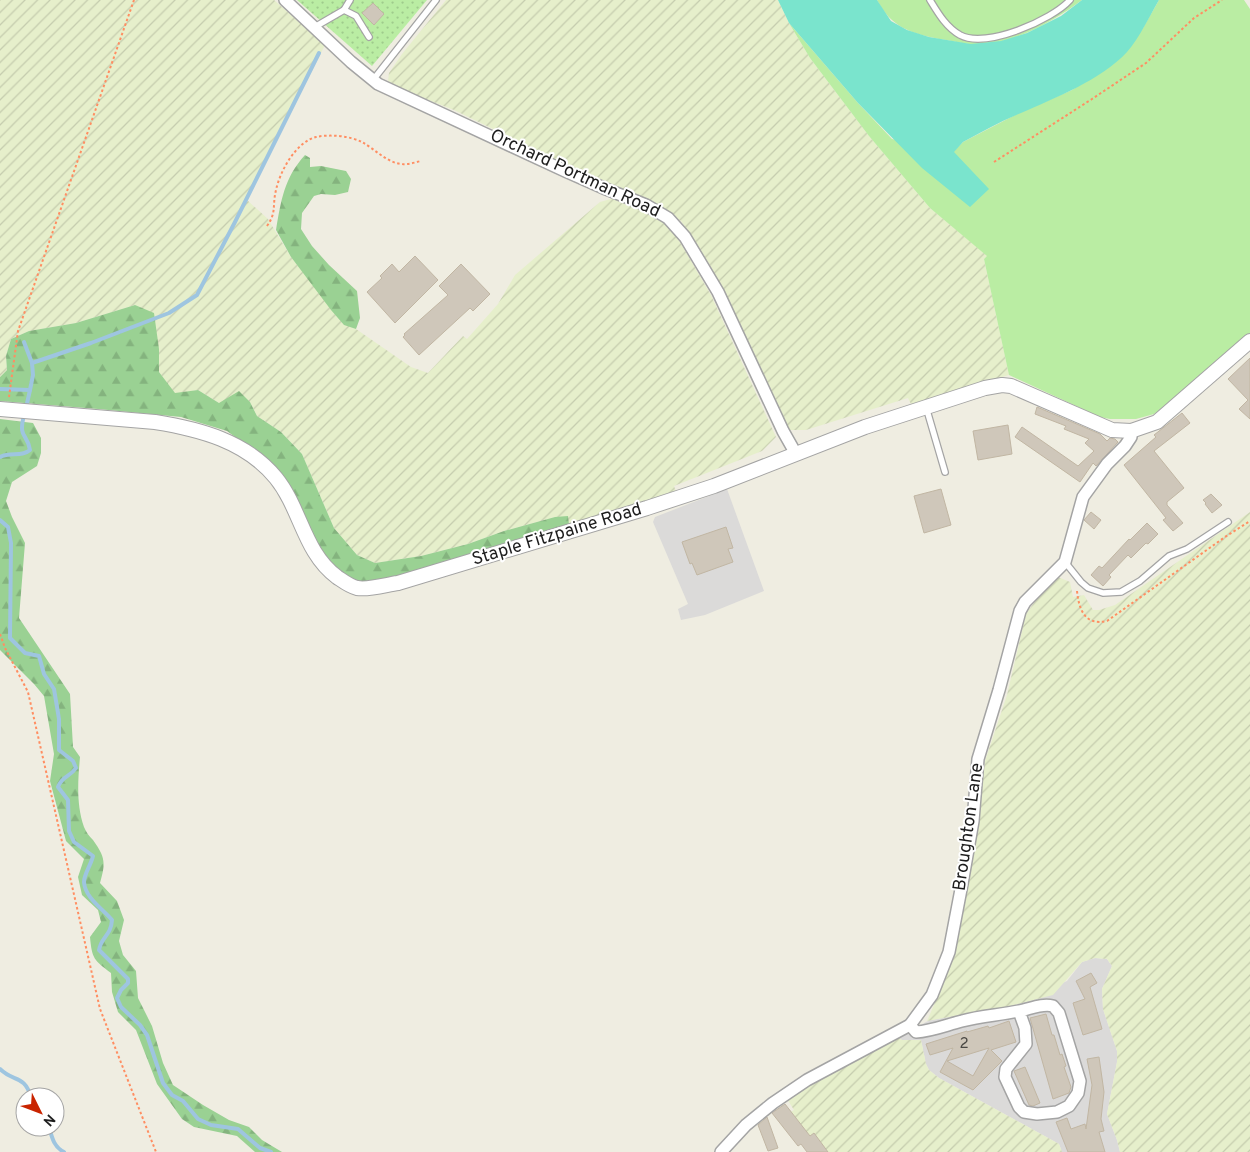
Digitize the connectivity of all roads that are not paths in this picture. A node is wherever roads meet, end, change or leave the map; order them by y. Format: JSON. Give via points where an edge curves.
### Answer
{"nodes":[{"id":1,"x":285,"y":0,"type":"edge"},
{"id":2,"x":350,"y":0,"type":"edge"},
{"id":3,"x":436,"y":0,"type":"edge"},
{"id":4,"x":930,"y":0,"type":"edge"},
{"id":5,"x":1070,"y":0,"type":"edge"},
{"id":6,"x":344,"y":10,"type":"junction"},
{"id":7,"x":313,"y":28,"type":"junction"},
{"id":8,"x":369,"y":37,"type":"dead end"},
{"id":9,"x":372,"y":80,"type":"junction"},
{"id":10,"x":1250,"y":341,"type":"edge"},
{"id":11,"x":926,"y":407,"type":"junction"},
{"id":12,"x":14,"y":410,"type":"edge"},
{"id":13,"x":1131,"y":431,"type":"junction"},
{"id":14,"x":796,"y":454,"type":"junction"},
{"id":15,"x":945,"y":472,"type":"dead end"},
{"id":16,"x":1228,"y":522,"type":"dead end"},
{"id":17,"x":1065,"y":562,"type":"junction"},
{"id":18,"x":1019,"y":1011,"type":"junction"},
{"id":19,"x":910,"y":1025,"type":"junction"},
{"id":20,"x":721,"y":1152,"type":"edge"}],
"edges":[{"from":1,"to":7,"type":"street","name":"Orchard Portman Road"},
{"from":2,"to":6,"type":"lane"},
{"from":3,"to":9,"type":"lane"},
{"from":4,"to":5,"type":"lane","via":[[950,28],[962,36],[974,38],[1023,29],[1045,19]]},
{"from":6,"to":7,"type":"lane"},
{"from":6,"to":8,"type":"lane","via":[[356,16]]},
{"from":7,"to":9,"type":"street","name":"Orchard Portman Road"},
{"from":9,"to":14,"type":"street","name":"Orchard Portman Road","via":[[668,218],[685,237],[711,280]]},
{"from":10,"to":13,"type":"street","via":[[1157,422]]},
{"from":11,"to":13,"type":"street","name":"Staple Fitzpaine Road","via":[[1002,385],[1024,391],[1112,430]]},
{"from":11,"to":14,"type":"street","name":"Staple Fitzpaine Road"},
{"from":11,"to":15,"type":"lane"},
{"from":12,"to":14,"type":"street","name":"Staple Fitzpaine Road","via":[[179,426],[208,434],[244,450],[276,478],[319,561],[339,579],[357,588],[398,583],[646,508]]},
{"from":13,"to":17,"type":"street","name":"Broughton Lane","via":[[1125,446],[1083,497]]},
{"from":16,"to":17,"type":"lane","via":[[1187,549],[1169,556],[1140,581],[1121,592],[1103,593],[1088,588]]},
{"from":17,"to":19,"type":"street","name":"Broughton Lane","via":[[1025,602],[1020,612],[978,759],[971,830],[949,952],[932,995]]},
{"from":18,"to":18,"type":"street","via":[[1050,1005],[1059,1013],[1080,1081],[1078,1094],[1069,1106],[1057,1112],[1024,1112],[1005,1077],[1006,1069],[1026,1044]]},
{"from":18,"to":19,"type":"street","via":[[962,1021],[927,1032],[916,1032]]},
{"from":19,"to":20,"type":"street","name":"Broughton Lane","via":[[807,1080],[746,1125]]}]}
